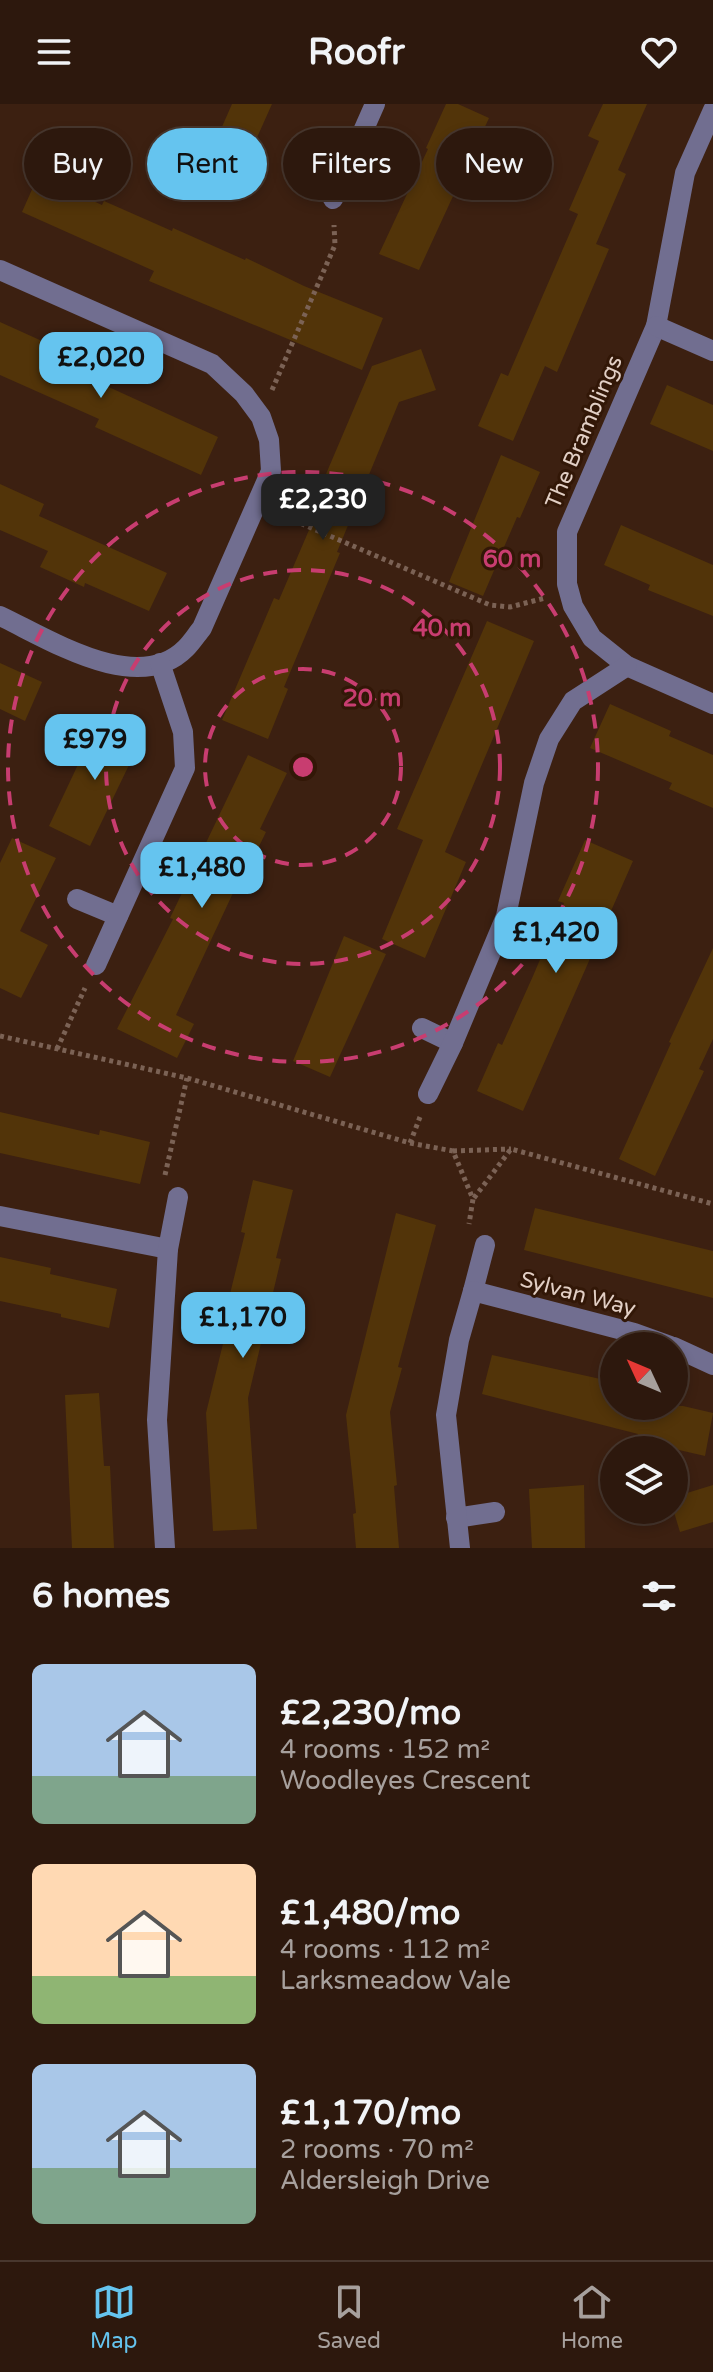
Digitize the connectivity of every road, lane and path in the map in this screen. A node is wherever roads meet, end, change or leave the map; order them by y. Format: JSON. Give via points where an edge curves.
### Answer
{"nodes":[{"id":1,"x":375,"y":104,"type":"edge"},
{"id":2,"x":713,"y":110,"type":"edge"},
{"id":3,"x":364,"y":128,"type":"edge"},
{"id":4,"x":333,"y":200,"type":"edge"},
{"id":5,"x":0,"y":270,"type":"edge"},
{"id":6,"x":656,"y":326,"type":"junction"},
{"id":7,"x":713,"y":351,"type":"edge"},
{"id":8,"x":261,"y":417,"type":"junction"},
{"id":9,"x":257,"y":504,"type":"junction"},
{"id":10,"x":567,"y":584,"type":"junction"},
{"id":11,"x":0,"y":616,"type":"edge"},
{"id":12,"x":160,"y":663,"type":"junction"},
{"id":13,"x":627,"y":666,"type":"junction"},
{"id":14,"x":713,"y":704,"type":"edge"},
{"id":15,"x":77,"y":899,"type":"dead end"},
{"id":16,"x":118,"y":916,"type":"junction"},
{"id":17,"x":96,"y":965,"type":"joint"},
{"id":18,"x":422,"y":1028,"type":"dead end"},
{"id":19,"x":0,"y":1036,"type":"edge"},
{"id":20,"x":453,"y":1043,"type":"junction"},
{"id":21,"x":57,"y":1049,"type":"junction"},
{"id":22,"x":187,"y":1078,"type":"junction"},
{"id":23,"x":428,"y":1094,"type":"dead end"},
{"id":24,"x":511,"y":1149,"type":"junction"},
{"id":25,"x":453,"y":1151,"type":"junction"},
{"id":26,"x":178,"y":1197,"type":"joint"},
{"id":27,"x":473,"y":1199,"type":"junction"},
{"id":28,"x":713,"y":1204,"type":"edge"},
{"id":29,"x":0,"y":1216,"type":"edge"},
{"id":30,"x":485,"y":1245,"type":"joint"},
{"id":31,"x":168,"y":1249,"type":"junction"},
{"id":32,"x":473,"y":1291,"type":"junction"},
{"id":33,"x":630,"y":1332,"type":"edge"},
{"id":34,"x":688,"y":1354,"type":"edge"},
{"id":35,"x":713,"y":1365,"type":"edge"},
{"id":36,"x":495,"y":1512,"type":"dead end"},
{"id":37,"x":456,"y":1518,"type":"junction"},
{"id":38,"x":165,"y":1548,"type":"edge"},
{"id":39,"x":460,"y":1548,"type":"edge"}],
"edges":[{"from":1,"to":3,"type":"street"},
{"from":2,"to":6,"type":"street","name":"The Bramblings","via":[[685,173]]},
{"from":4,"to":8,"type":"path","via":[[335,245]]},
{"from":5,"to":8,"type":"street","via":[[212,364]]},
{"from":6,"to":7,"type":"street"},
{"from":6,"to":10,"type":"street","name":"The Bramblings","via":[[567,532]]},
{"from":8,"to":9,"type":"street","via":[[271,471]]},
{"from":9,"to":10,"type":"path","via":[[490,605],[540,600]]},
{"from":9,"to":12,"type":"street","via":[[202,628],[185,650]]},
{"from":10,"to":13,"type":"street","name":"The Bramblings","via":[[592,638]]},
{"from":11,"to":12,"type":"street","via":[[103,664],[129,668]]},
{"from":12,"to":16,"type":"street","via":[[183,732],[185,768]]},
{"from":13,"to":14,"type":"street","name":"The Bramblings"},
{"from":13,"to":20,"type":"street","via":[[573,701],[549,739],[534,783],[506,916]]},
{"from":15,"to":16,"type":"street"},
{"from":16,"to":17,"type":"street"},
{"from":17,"to":21,"type":"path"},
{"from":18,"to":20,"type":"street"},
{"from":19,"to":21,"type":"path"},
{"from":20,"to":23,"type":"street"},
{"from":21,"to":22,"type":"path"},
{"from":22,"to":25,"type":"path"},
{"from":22,"to":26,"type":"path","via":[[161,1193]]},
{"from":24,"to":25,"type":"path"},
{"from":24,"to":27,"type":"path"},
{"from":24,"to":28,"type":"path"},
{"from":25,"to":27,"type":"path"},
{"from":26,"to":31,"type":"street"},
{"from":27,"to":30,"type":"path","via":[[467,1223],[486,1230]]},
{"from":29,"to":31,"type":"street"},
{"from":30,"to":32,"type":"street"},
{"from":31,"to":38,"type":"street","via":[[157,1420]]},
{"from":32,"to":33,"type":"street","name":"Sylvan Way"},
{"from":32,"to":37,"type":"street","via":[[446,1415]]},
{"from":34,"to":35,"type":"street","name":"Sylvan Way"},
{"from":36,"to":37,"type":"street"},
{"from":37,"to":39,"type":"street"}]}
